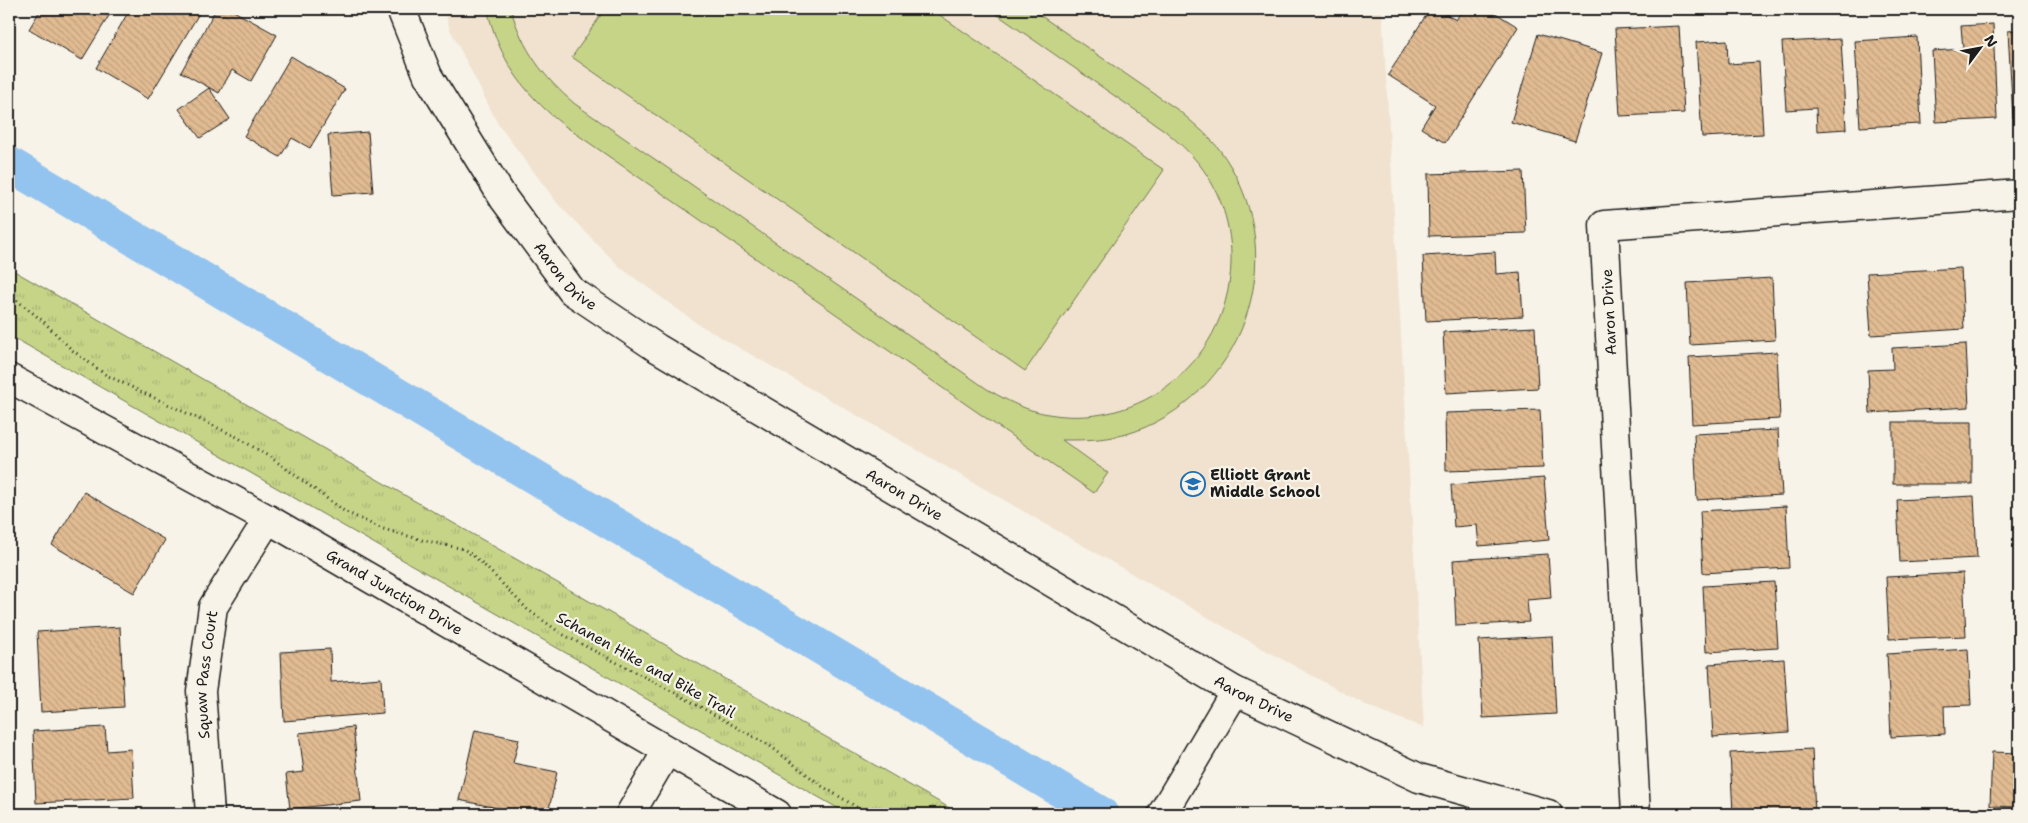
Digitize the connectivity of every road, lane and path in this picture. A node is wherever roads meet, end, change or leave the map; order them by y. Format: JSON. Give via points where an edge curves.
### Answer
{"nodes":[{"id":1,"x":401,"y":9,"type":"edge"},
{"id":2,"x":2019,"y":194,"type":"edge"},
{"id":3,"x":9,"y":294,"type":"edge"},
{"id":4,"x":9,"y":378,"type":"edge"},
{"id":5,"x":268,"y":520,"type":"junction"},
{"id":6,"x":1235,"y":691,"type":"junction"},
{"id":7,"x":666,"y":751,"type":"junction"},
{"id":8,"x":210,"y":814,"type":"edge"},
{"id":9,"x":630,"y":814,"type":"edge"},
{"id":10,"x":777,"y":814,"type":"edge"},
{"id":11,"x":868,"y":814,"type":"edge"},
{"id":12,"x":1162,"y":814,"type":"edge"},
{"id":13,"x":1548,"y":814,"type":"edge"},
{"id":14,"x":1636,"y":814,"type":"edge"}],
"edges":[{"from":1,"to":6,"type":"street","name":"Aaron Drive","via":[[428,76],[504,199],[572,291],[657,348]]},
{"from":2,"to":14,"type":"street","name":"Aaron Drive","via":[[1604,224]]},
{"from":3,"to":11,"type":"path","name":"Schanen Hike and Bike Trail","via":[[72,350],[106,375],[237,437],[344,511],[380,528],[464,549],[527,609],[562,634],[770,746],[822,786]]},
{"from":4,"to":5,"type":"street","name":"Grand Junction Drive"},
{"from":5,"to":7,"type":"street","name":"Grand Junction Drive"},
{"from":5,"to":8,"type":"street","name":"Squaw Pass Court","via":[[213,606],[201,691]]},
{"from":6,"to":12,"type":"street"},
{"from":6,"to":13,"type":"street","name":"Aaron Drive","via":[[1420,778]]},
{"from":7,"to":9,"type":"street"},
{"from":7,"to":10,"type":"street","name":"Grand Junction Drive"}]}
